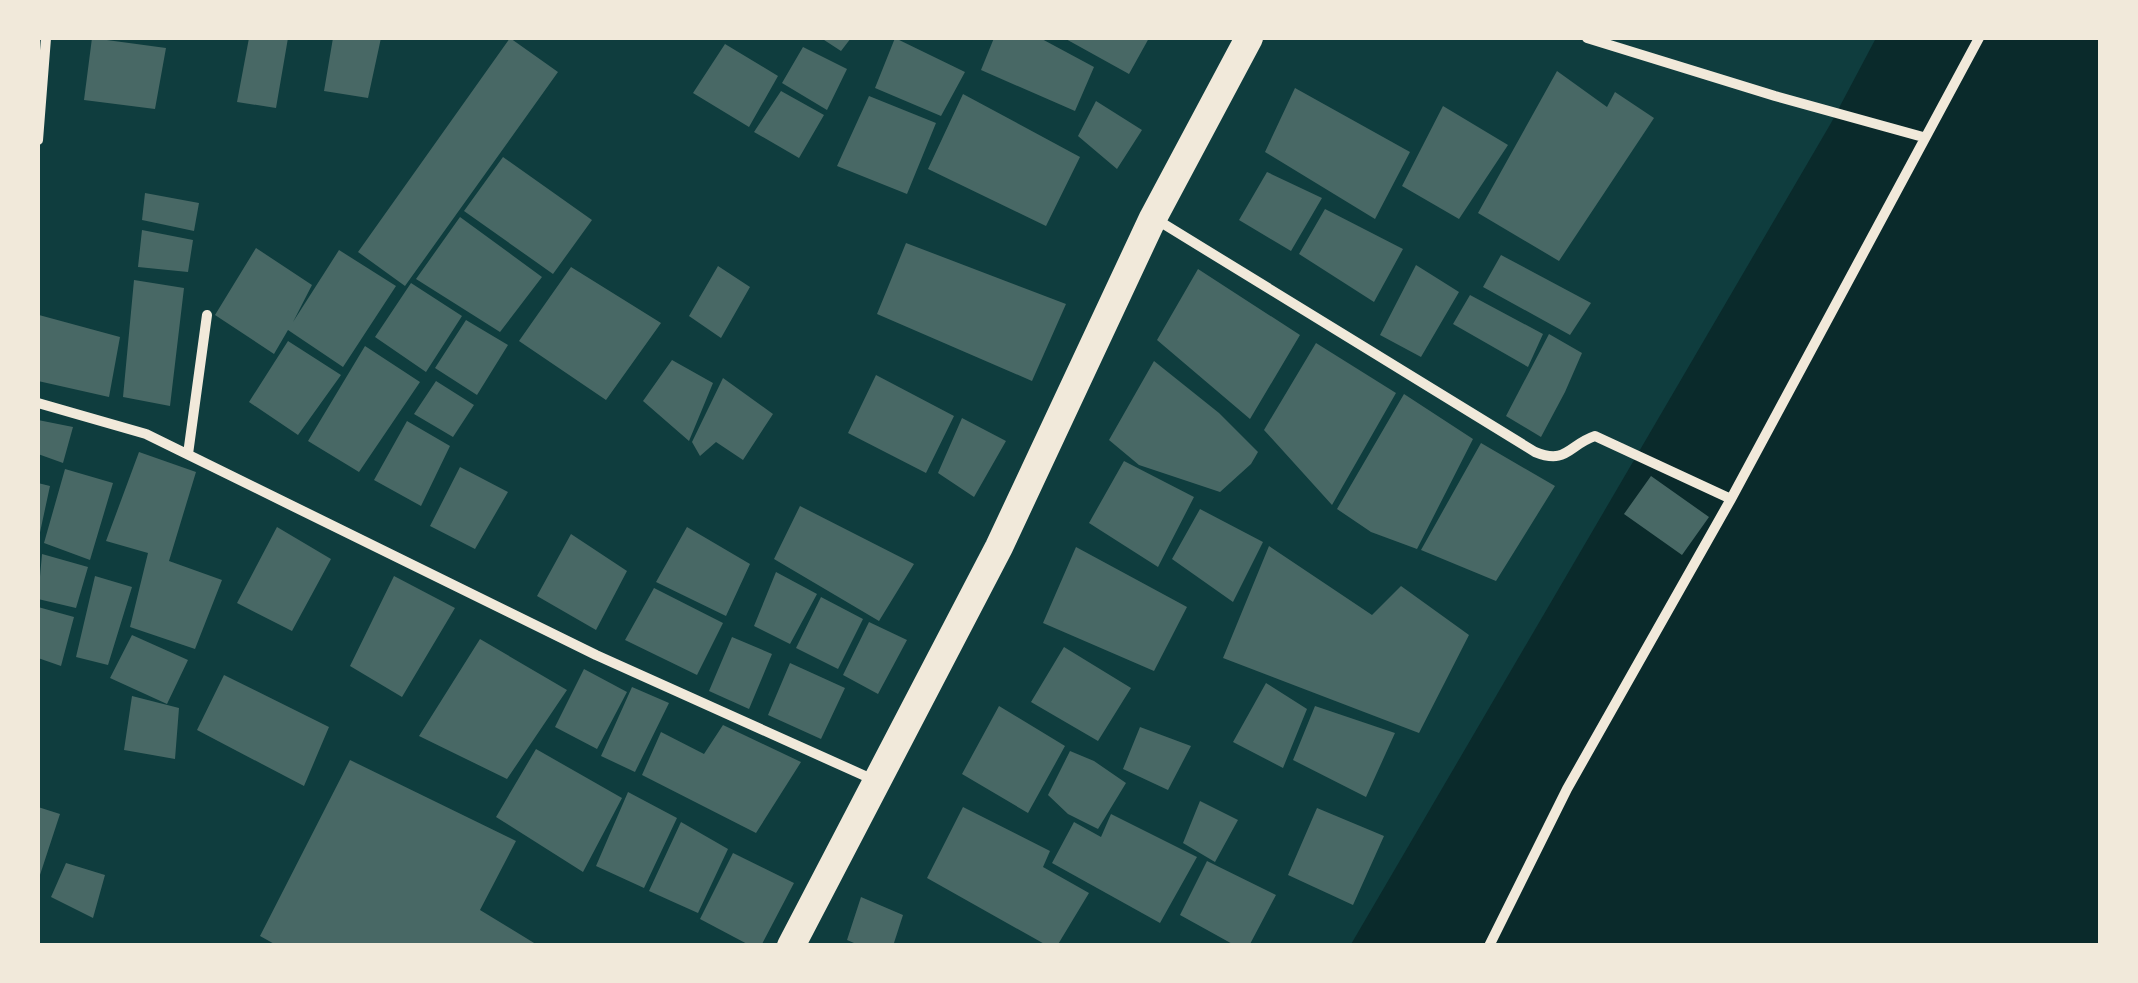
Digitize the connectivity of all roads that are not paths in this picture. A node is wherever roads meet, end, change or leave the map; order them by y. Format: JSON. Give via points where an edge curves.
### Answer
{"nodes":[{"id":1,"x":46,"y":38,"type":"edge"},
{"id":2,"x":1249,"y":38,"type":"edge"},
{"id":3,"x":1587,"y":38,"type":"edge"},
{"id":4,"x":1979,"y":38,"type":"edge"},
{"id":5,"x":1923,"y":137,"type":"junction"},
{"id":6,"x":38,"y":140,"type":"edge"},
{"id":7,"x":1153,"y":218,"type":"junction"},
{"id":8,"x":207,"y":315,"type":"dead end"},
{"id":9,"x":38,"y":404,"type":"edge"},
{"id":10,"x":188,"y":454,"type":"junction"},
{"id":11,"x":1732,"y":499,"type":"junction"},
{"id":12,"x":876,"y":780,"type":"junction"},
{"id":13,"x":791,"y":946,"type":"edge"},
{"id":14,"x":1489,"y":946,"type":"edge"}],
"edges":[{"from":1,"to":6,"type":"street"},
{"from":2,"to":7,"type":"highway"},
{"from":3,"to":5,"type":"street"},
{"from":4,"to":5,"type":"street"},
{"from":5,"to":11,"type":"street"},
{"from":7,"to":11,"type":"street","via":[[1535,452],[1563,456],[1595,436]]},
{"from":7,"to":12,"type":"highway","via":[[999,548]]},
{"from":8,"to":10,"type":"street"},
{"from":9,"to":10,"type":"street","via":[[146,434]]},
{"from":10,"to":12,"type":"street","via":[[596,655]]},
{"from":11,"to":14,"type":"street","via":[[1566,789]]},
{"from":12,"to":13,"type":"highway"}]}
